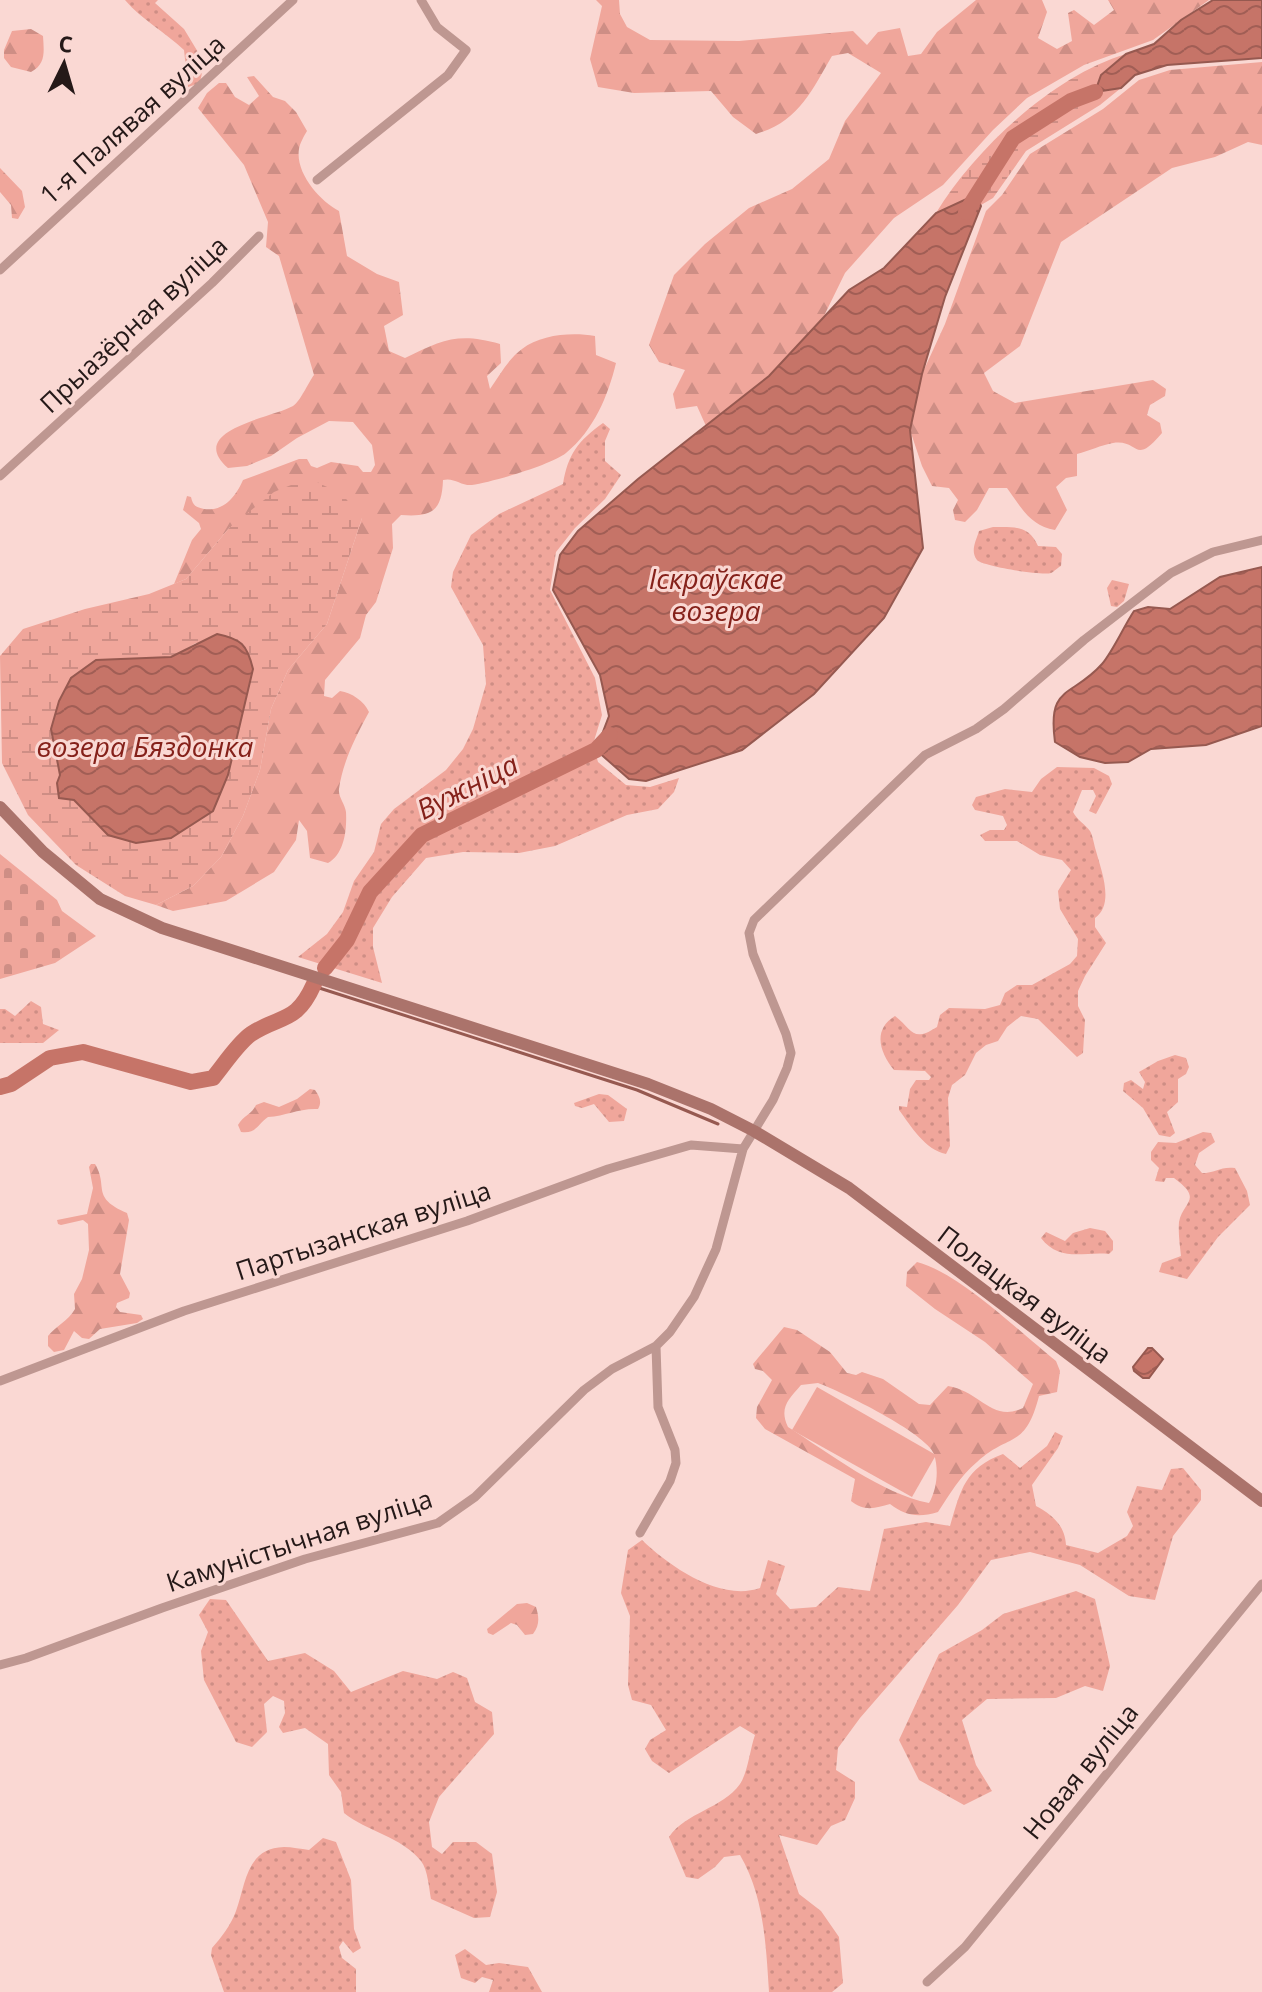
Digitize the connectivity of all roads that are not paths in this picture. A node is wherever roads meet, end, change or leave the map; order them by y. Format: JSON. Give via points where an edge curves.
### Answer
{"nodes":[{"id":1,"x":293,"y":0,"type":"edge"},
{"id":2,"x":421,"y":0,"type":"edge"},
{"id":3,"x":317,"y":180,"type":"dead end"},
{"id":4,"x":259,"y":236,"type":"dead end"},
{"id":5,"x":0,"y":270,"type":"edge"},
{"id":6,"x":0,"y":476,"type":"edge"},
{"id":7,"x":1262,"y":540,"type":"edge"},
{"id":8,"x":0,"y":807,"type":"edge"},
{"id":9,"x":754,"y":1131,"type":"junction"},
{"id":10,"x":743,"y":1149,"type":"junction"},
{"id":11,"x":656,"y":1346,"type":"junction"},
{"id":12,"x":0,"y":1381,"type":"edge"},
{"id":13,"x":1262,"y":1501,"type":"edge"},
{"id":14,"x":640,"y":1533,"type":"dead end"},
{"id":15,"x":1262,"y":1584,"type":"edge"},
{"id":16,"x":0,"y":1665,"type":"edge"},
{"id":17,"x":927,"y":1982,"type":"dead end"}],
"edges":[{"from":1,"to":5,"type":"street","name":"1-я Палявая вуліца"},
{"from":2,"to":3,"type":"street","via":[[437,27],[466,50],[448,75]]},
{"from":4,"to":6,"type":"street","name":"Прыазёрная вуліца"},
{"from":7,"to":9,"type":"street","name":"Камуністычная вуліца","via":[[1213,552],[1171,573],[1004,709],[925,755],[754,920],[749,933],[753,954],[791,1053]]},
{"from":8,"to":9,"type":"main road","name":"Полацкая вуліца","via":[[70,877],[100,899],[162,928],[648,1084]]},
{"from":9,"to":10,"type":"street","name":"Камуністычная вуліца"},
{"from":9,"to":13,"type":"main road","name":"Полацкая вуліца","via":[[849,1188]]},
{"from":10,"to":11,"type":"street","name":"Камуністычная вуліца","via":[[716,1249],[694,1297]]},
{"from":10,"to":12,"type":"street","name":"Партызанская вуліца","via":[[691,1145],[608,1169],[467,1221],[184,1311]]},
{"from":11,"to":14,"type":"street","via":[[658,1407],[676,1463]]},
{"from":11,"to":16,"type":"street","name":"Камуністычная вуліца","via":[[584,1390],[475,1497],[438,1523],[305,1559]]},
{"from":15,"to":17,"type":"street","name":"Новая вуліца","via":[[965,1947]]}]}
